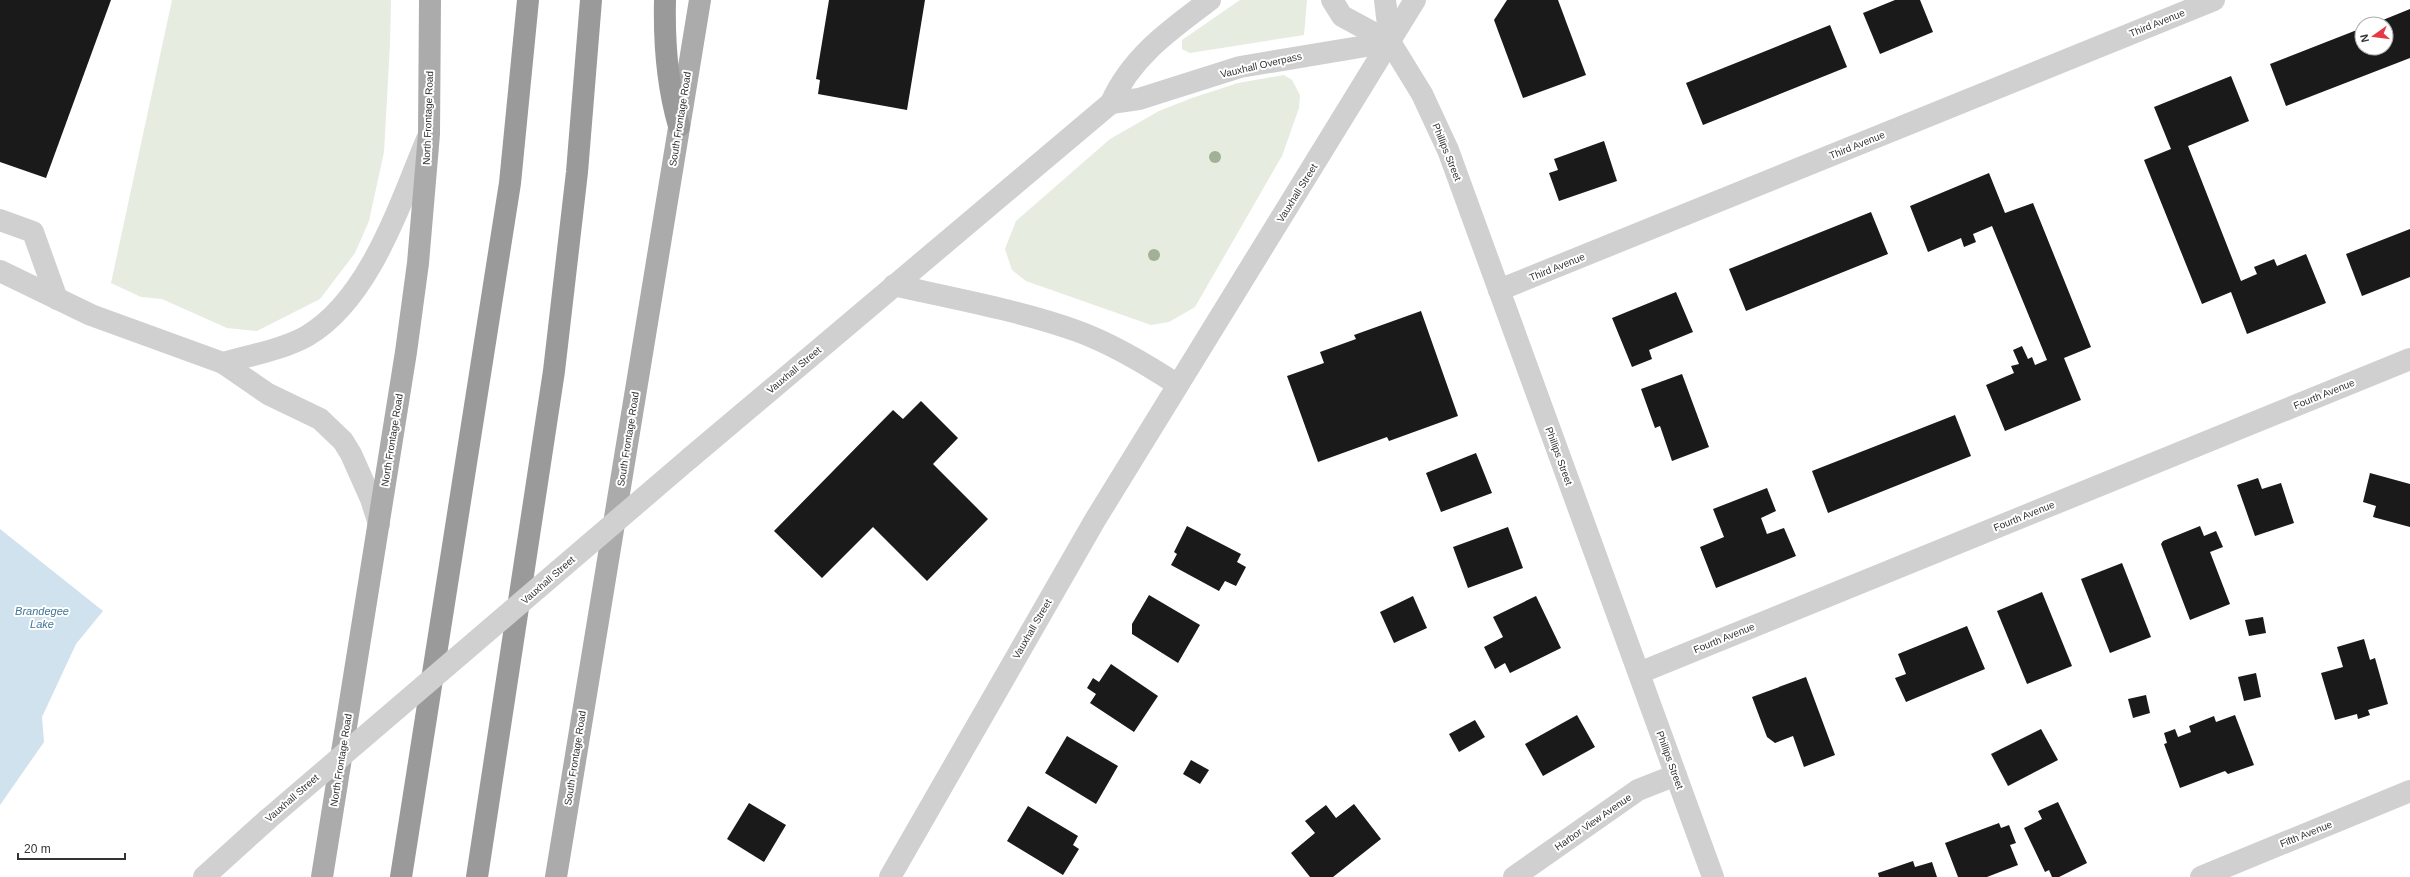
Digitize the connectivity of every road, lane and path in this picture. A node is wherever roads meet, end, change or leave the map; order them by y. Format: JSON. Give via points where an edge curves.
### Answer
{"nodes":[{"id":1,"x":430,"y":0,"type":"edge"},
{"id":2,"x":528,"y":0,"type":"edge"},
{"id":3,"x":591,"y":0,"type":"edge"},
{"id":4,"x":665,"y":0,"type":"edge"},
{"id":5,"x":700,"y":0,"type":"edge"},
{"id":6,"x":1210,"y":0,"type":"edge"},
{"id":7,"x":1332,"y":0,"type":"edge"},
{"id":8,"x":1385,"y":0,"type":"edge"},
{"id":9,"x":1415,"y":0,"type":"edge"},
{"id":10,"x":2214,"y":0,"type":"edge"},
{"id":11,"x":1390,"y":42,"type":"junction"},
{"id":12,"x":1111,"y":103,"type":"junction"},
{"id":13,"x":679,"y":126,"type":"junction"},
{"id":14,"x":429,"y":134,"type":"junction"},
{"id":15,"x":0,"y":220,"type":"edge"},
{"id":16,"x":0,"y":271,"type":"edge"},
{"id":17,"x":894,"y":285,"type":"junction"},
{"id":18,"x":1499,"y":290,"type":"junction"},
{"id":19,"x":57,"y":299,"type":"junction"},
{"id":20,"x":2410,"y":359,"type":"edge"},
{"id":21,"x":222,"y":363,"type":"junction"},
{"id":22,"x":1178,"y":385,"type":"junction"},
{"id":23,"x":379,"y":524,"type":"junction"},
{"id":24,"x":1638,"y":673,"type":"junction"},
{"id":25,"x":1676,"y":775,"type":"junction"},
{"id":26,"x":2410,"y":791,"type":"edge"},
{"id":27,"x":204,"y":877,"type":"edge"},
{"id":28,"x":322,"y":877,"type":"edge"},
{"id":29,"x":401,"y":877,"type":"edge"},
{"id":30,"x":477,"y":877,"type":"edge"},
{"id":31,"x":556,"y":877,"type":"edge"},
{"id":32,"x":890,"y":877,"type":"edge"},
{"id":33,"x":1514,"y":877,"type":"edge"},
{"id":34,"x":1713,"y":877,"type":"edge"},
{"id":35,"x":2201,"y":877,"type":"edge"}],
"edges":[{"from":1,"to":14,"type":"main road","name":"North Frontage Road"},
{"from":2,"to":29,"type":"highway","via":[[510,183]]},
{"from":3,"to":30,"type":"highway","via":[[576,180],[554,371]]},
{"from":4,"to":13,"type":"highway","via":[[667,59],[671,94]]},
{"from":5,"to":13,"type":"main road","name":"South Frontage Road"},
{"from":6,"to":12,"type":"street","name":"Vauxhall Street","via":[[1159,39],[1138,60],[1119,86]]},
{"from":7,"to":11,"type":"street","name":"Phillips Street","via":[[1342,16]]},
{"from":8,"to":11,"type":"street","name":"Phillips Street"},
{"from":9,"to":11,"type":"street","name":"Vauxhall Street"},
{"from":10,"to":18,"type":"street","name":"Third Avenue"},
{"from":11,"to":12,"type":"street","name":"Vauxhall Overpass","via":[[1240,67],[1139,99]]},
{"from":11,"to":18,"type":"street","name":"Phillips Street","via":[[1422,94],[1448,150]]},
{"from":11,"to":22,"type":"street","name":"Vauxhall Street"},
{"from":12,"to":17,"type":"street","name":"Vauxhall Street"},
{"from":13,"to":31,"type":"main road","name":"South Frontage Road"},
{"from":14,"to":21,"type":"street","via":[[377,254],[337,311],[321,326],[301,339]]},
{"from":14,"to":23,"type":"main road","name":"North Frontage Road","via":[[414,299]]},
{"from":15,"to":19,"type":"street","via":[[33,232]]},
{"from":16,"to":19,"type":"street"},
{"from":17,"to":22,"type":"street","via":[[1076,331],[1112,346]]},
{"from":17,"to":27,"type":"street","name":"Vauxhall Street","bridge":true,"via":[[267,820]]},
{"from":18,"to":24,"type":"street","name":"Phillips Street"},
{"from":19,"to":21,"type":"street","via":[[109,322]]},
{"from":20,"to":24,"type":"street","name":"Fourth Avenue"},
{"from":21,"to":23,"type":"street","via":[[268,394],[308,412],[332,429],[343,441],[360,470]]},
{"from":22,"to":32,"type":"street","name":"Vauxhall Street","via":[[1071,561]]},
{"from":23,"to":28,"type":"main road","name":"North Frontage Road"},
{"from":24,"to":25,"type":"street","name":"Phillips Street"},
{"from":25,"to":33,"type":"street","name":"Harbor View Avenue","via":[[1638,790]]},
{"from":25,"to":34,"type":"street","name":"Phillips Street"},
{"from":26,"to":35,"type":"street","name":"Fifth Avenue"}]}
